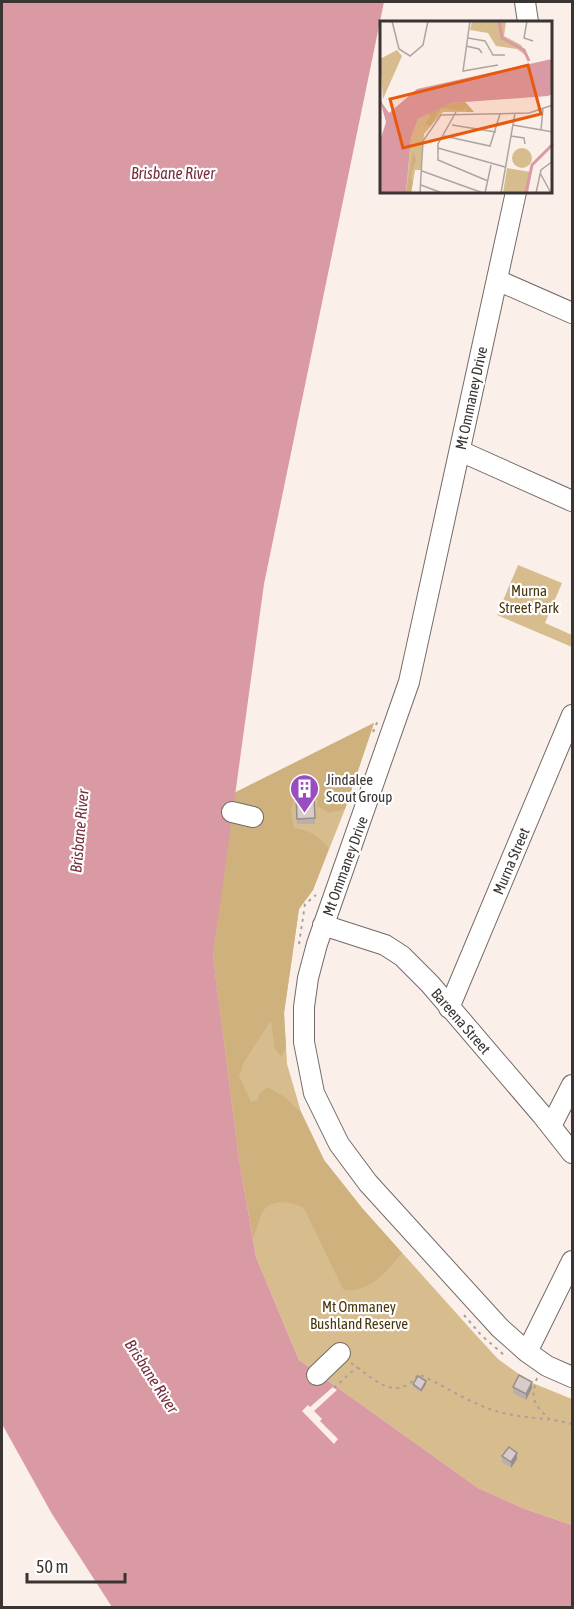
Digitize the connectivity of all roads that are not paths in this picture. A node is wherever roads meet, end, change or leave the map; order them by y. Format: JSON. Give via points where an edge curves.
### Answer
{"nodes":[{"id":1,"x":525,"y":2,"type":"edge"},
{"id":2,"x":528,"y":21,"type":"edge"},
{"id":3,"x":516,"y":194,"type":"edge"},
{"id":4,"x":496,"y":280,"type":"junction"},
{"id":5,"x":573,"y":313,"type":"edge"},
{"id":6,"x":460,"y":451,"type":"junction"},
{"id":7,"x":573,"y":501,"type":"edge"},
{"id":8,"x":573,"y":715,"type":"edge"},
{"id":9,"x":232,"y":812,"type":"dead end"},
{"id":10,"x":253,"y":817,"type":"dead end"},
{"id":11,"x":323,"y":925,"type":"junction"},
{"id":12,"x":449,"y":1008,"type":"junction"},
{"id":13,"x":573,"y":1085,"type":"edge"},
{"id":14,"x":551,"y":1126,"type":"junction"},
{"id":15,"x":573,"y":1153,"type":"edge"},
{"id":16,"x":573,"y":1262,"type":"edge"},
{"id":17,"x":527,"y":1352,"type":"junction"},
{"id":18,"x":340,"y":1353,"type":"dead end"},
{"id":19,"x":317,"y":1375,"type":"dead end"},
{"id":20,"x":573,"y":1377,"type":"edge"}],
"edges":[{"from":1,"to":2,"type":"street"},
{"from":3,"to":4,"type":"street","name":"Mt Ommaney Drive"},
{"from":4,"to":5,"type":"street"},
{"from":4,"to":6,"type":"street","name":"Mt Ommaney Drive"},
{"from":6,"to":7,"type":"street"},
{"from":6,"to":11,"type":"street","name":"Mt Ommaney Drive","via":[[409,682]]},
{"from":8,"to":12,"type":"street","name":"Murna Street"},
{"from":9,"to":10,"type":"street"},
{"from":11,"to":12,"type":"street","name":"Bareena Street","via":[[385,945],[402,956]]},
{"from":11,"to":17,"type":"street","name":"Mt Ommaney Drive","via":[[304,1007],[304,1042],[314,1093],[339,1144],[368,1183],[500,1328]]},
{"from":12,"to":14,"type":"street","name":"Bareena Street"},
{"from":13,"to":14,"type":"street"},
{"from":14,"to":15,"type":"street","name":"Bareena Street"},
{"from":16,"to":17,"type":"street"},
{"from":17,"to":20,"type":"street","name":"Mt Ommaney Drive"},
{"from":18,"to":19,"type":"street"}]}
